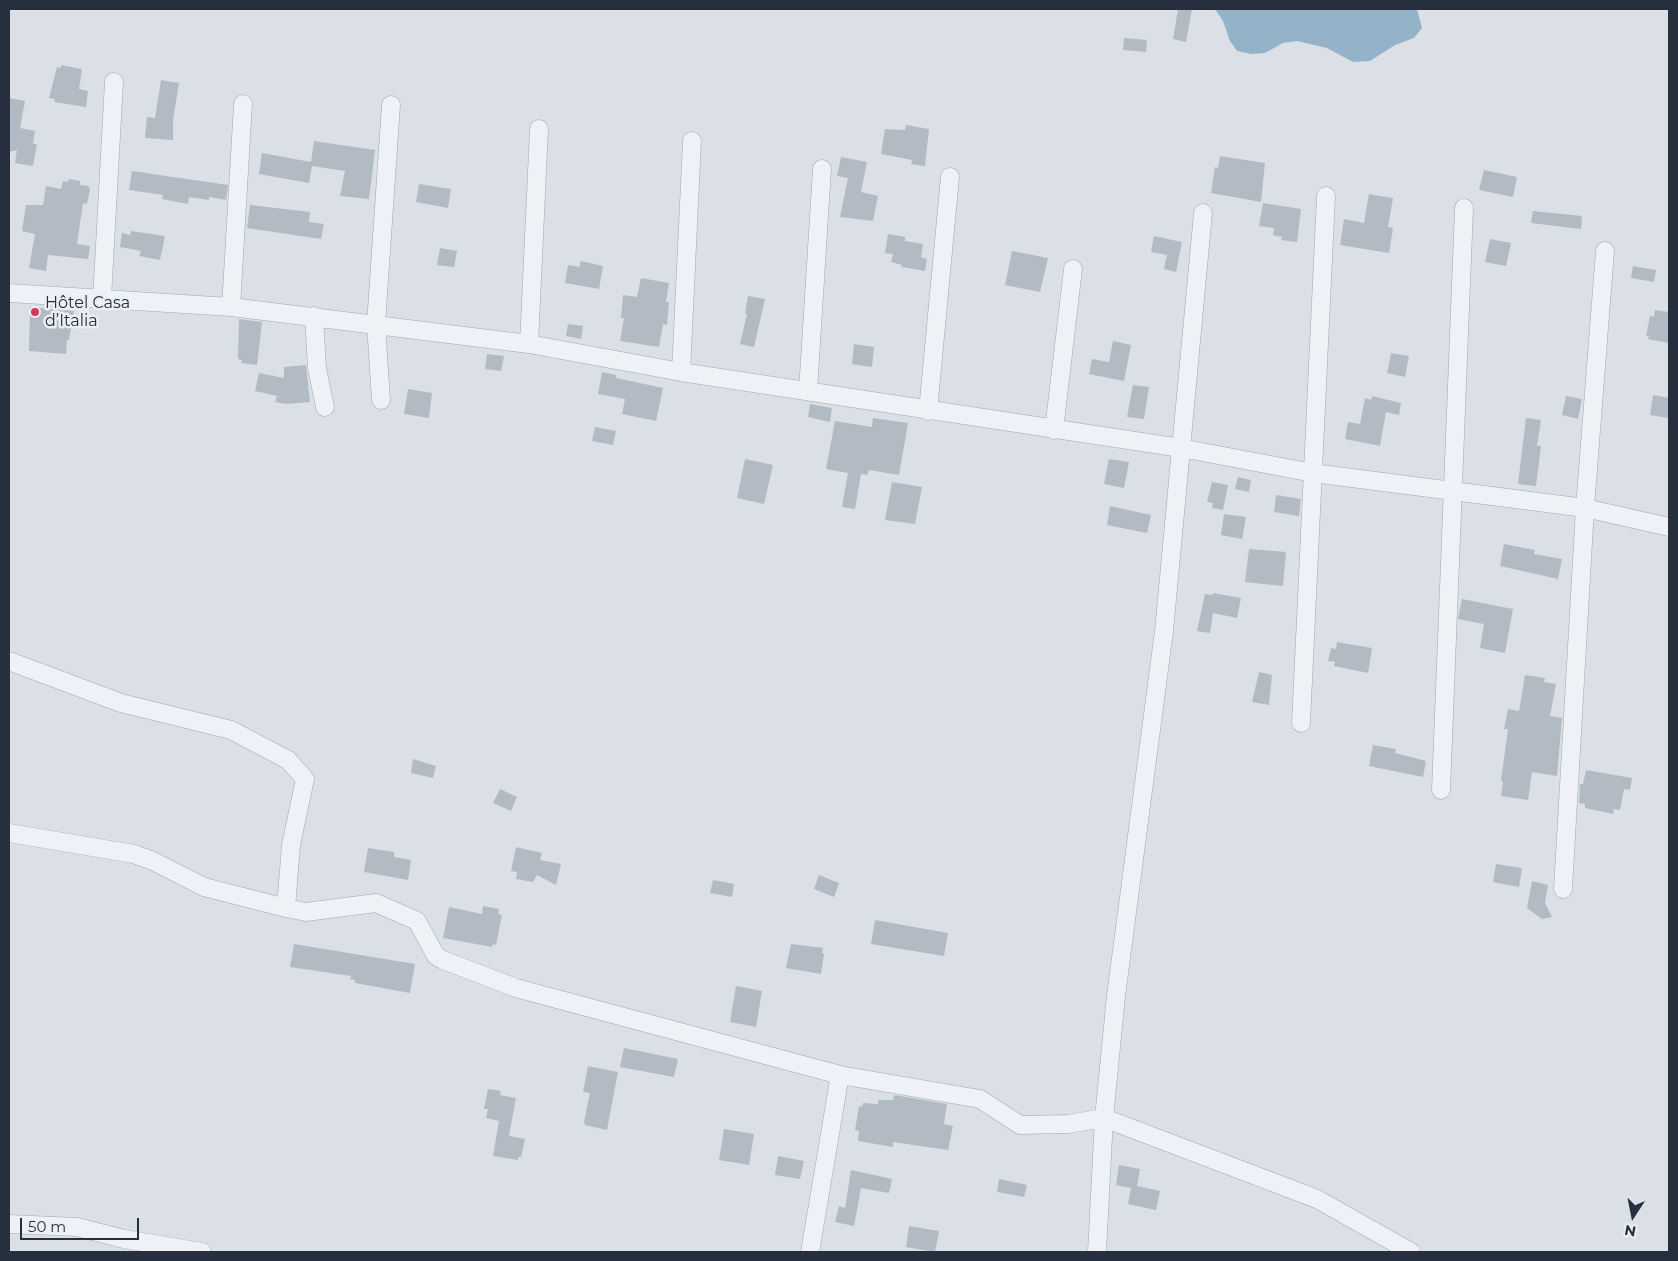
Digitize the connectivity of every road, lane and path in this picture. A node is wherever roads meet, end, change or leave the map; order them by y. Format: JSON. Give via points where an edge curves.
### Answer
{"nodes":[{"id":1,"x":114,"y":82,"type":"dead end"},
{"id":2,"x":243,"y":104,"type":"dead end"},
{"id":3,"x":391,"y":105,"type":"dead end"},
{"id":4,"x":539,"y":129,"type":"dead end"},
{"id":5,"x":692,"y":142,"type":"dead end"},
{"id":6,"x":822,"y":169,"type":"dead end"},
{"id":7,"x":950,"y":177,"type":"dead end"},
{"id":8,"x":1326,"y":196,"type":"dead end"},
{"id":9,"x":1464,"y":208,"type":"dead end"},
{"id":10,"x":1203,"y":213,"type":"dead end"},
{"id":11,"x":1605,"y":251,"type":"dead end"},
{"id":12,"x":1073,"y":269,"type":"dead end"},
{"id":13,"x":9,"y":293,"type":"edge"},
{"id":14,"x":102,"y":299,"type":"junction"},
{"id":15,"x":231,"y":307,"type":"junction"},
{"id":16,"x":314,"y":316,"type":"junction"},
{"id":17,"x":376,"y":324,"type":"junction"},
{"id":18,"x":529,"y":344,"type":"junction"},
{"id":19,"x":681,"y":372,"type":"junction"},
{"id":20,"x":808,"y":392,"type":"junction"},
{"id":21,"x":381,"y":400,"type":"dead end"},
{"id":22,"x":325,"y":407,"type":"dead end"},
{"id":23,"x":928,"y":411,"type":"junction"},
{"id":24,"x":1054,"y":430,"type":"junction"},
{"id":25,"x":1182,"y":448,"type":"junction"},
{"id":26,"x":1313,"y":473,"type":"junction"},
{"id":27,"x":1452,"y":492,"type":"junction"},
{"id":28,"x":1585,"y":508,"type":"junction"},
{"id":29,"x":1669,"y":528,"type":"edge"},
{"id":30,"x":9,"y":661,"type":"edge"},
{"id":31,"x":1301,"y":722,"type":"dead end"},
{"id":32,"x":1441,"y":790,"type":"dead end"},
{"id":33,"x":9,"y":833,"type":"edge"},
{"id":34,"x":1563,"y":889,"type":"dead end"},
{"id":35,"x":286,"y":908,"type":"junction"},
{"id":36,"x":840,"y":1075,"type":"junction"},
{"id":37,"x":1104,"y":1118,"type":"junction"},
{"id":38,"x":9,"y":1224,"type":"edge"},
{"id":39,"x":122,"y":1245,"type":"edge"},
{"id":40,"x":202,"y":1252,"type":"edge"},
{"id":41,"x":810,"y":1252,"type":"edge"},
{"id":42,"x":1097,"y":1252,"type":"edge"},
{"id":43,"x":1411,"y":1252,"type":"edge"}],
"edges":[{"from":1,"to":14,"type":"street"},
{"from":2,"to":15,"type":"street"},
{"from":3,"to":17,"type":"street"},
{"from":4,"to":18,"type":"street"},
{"from":5,"to":19,"type":"street"},
{"from":6,"to":20,"type":"street"},
{"from":7,"to":23,"type":"street"},
{"from":8,"to":26,"type":"street"},
{"from":9,"to":27,"type":"street"},
{"from":10,"to":25,"type":"street"},
{"from":11,"to":28,"type":"street"},
{"from":12,"to":24,"type":"street"},
{"from":13,"to":14,"type":"street"},
{"from":14,"to":15,"type":"street"},
{"from":15,"to":16,"type":"street"},
{"from":16,"to":17,"type":"street"},
{"from":16,"to":22,"type":"street","via":[[317,368]]},
{"from":17,"to":18,"type":"street"},
{"from":17,"to":21,"type":"street"},
{"from":18,"to":19,"type":"street"},
{"from":19,"to":20,"type":"street"},
{"from":20,"to":23,"type":"street"},
{"from":23,"to":24,"type":"street"},
{"from":24,"to":25,"type":"street"},
{"from":25,"to":26,"type":"street"},
{"from":25,"to":37,"type":"street","via":[[1164,631],[1116,996]]},
{"from":26,"to":27,"type":"street"},
{"from":26,"to":31,"type":"street"},
{"from":27,"to":28,"type":"street"},
{"from":27,"to":32,"type":"street"},
{"from":28,"to":29,"type":"street"},
{"from":28,"to":34,"type":"street"},
{"from":30,"to":35,"type":"street","via":[[121,703],[231,730],[288,760],[305,779],[291,845]]},
{"from":33,"to":35,"type":"street","via":[[134,854],[204,887]]},
{"from":35,"to":36,"type":"street","via":[[306,912],[376,903],[417,921],[436,956],[507,985]]},
{"from":36,"to":37,"type":"street","via":[[980,1098],[1020,1125],[1068,1124]]},
{"from":36,"to":41,"type":"street"},
{"from":37,"to":42,"type":"street"},
{"from":37,"to":43,"type":"street","via":[[1317,1199]]},
{"from":38,"to":39,"type":"street","via":[[77,1227]]},
{"from":39,"to":40,"type":"street"}]}
